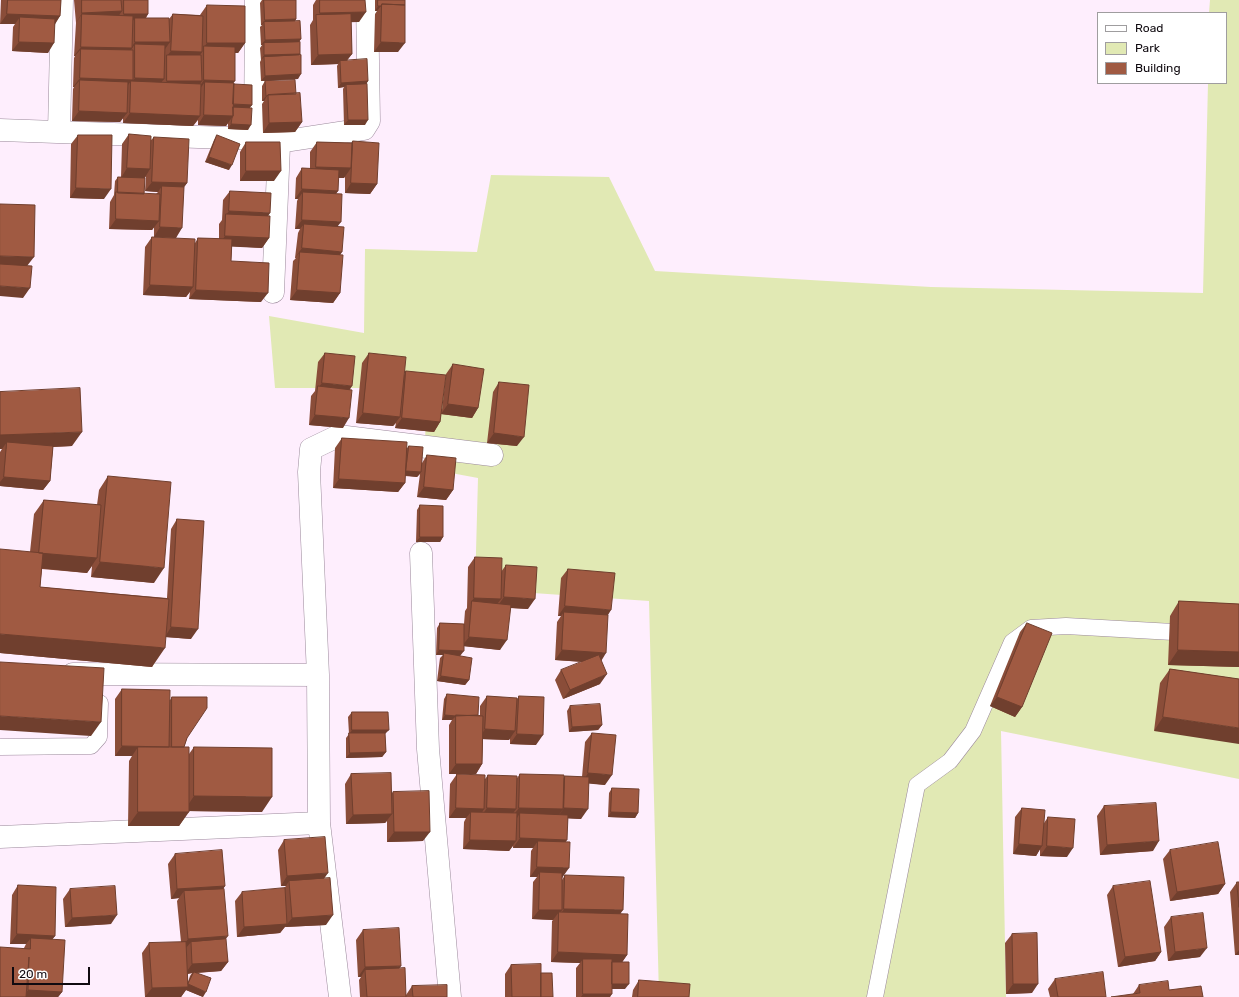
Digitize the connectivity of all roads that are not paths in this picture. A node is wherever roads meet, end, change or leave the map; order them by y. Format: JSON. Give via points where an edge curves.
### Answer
{"nodes":[{"id":1,"x":62,"y":0,"type":"edge"},
{"id":2,"x":256,"y":0,"type":"edge"},
{"id":3,"x":367,"y":0,"type":"edge"},
{"id":4,"x":0,"y":130,"type":"edge"},
{"id":5,"x":59,"y":132,"type":"junction"},
{"id":6,"x":255,"y":139,"type":"junction"},
{"id":7,"x":279,"y":142,"type":"junction"},
{"id":8,"x":273,"y":292,"type":"dead end"},
{"id":9,"x":492,"y":455,"type":"dead end"},
{"id":10,"x":421,"y":553,"type":"dead end"},
{"id":11,"x":1208,"y":633,"type":"edge"},
{"id":12,"x":54,"y":674,"type":"edge"},
{"id":13,"x":101,"y":675,"type":"junction"},
{"id":14,"x":318,"y":675,"type":"junction"},
{"id":15,"x":0,"y":747,"type":"edge"},
{"id":16,"x":319,"y":823,"type":"junction"},
{"id":17,"x":0,"y":837,"type":"edge"},
{"id":18,"x":340,"y":997,"type":"edge"},
{"id":19,"x":450,"y":997,"type":"edge"},
{"id":20,"x":875,"y":997,"type":"edge"}],
"edges":[{"from":1,"to":5,"type":"street"},
{"from":2,"to":6,"type":"street"},
{"from":3,"to":7,"type":"street","via":[[369,121],[364,129]]},
{"from":4,"to":5,"type":"street"},
{"from":5,"to":6,"type":"street"},
{"from":6,"to":7,"type":"street"},
{"from":7,"to":8,"type":"street"},
{"from":9,"to":14,"type":"street","via":[[338,436],[311,449],[309,472]]},
{"from":10,"to":19,"type":"street","via":[[428,749]]},
{"from":11,"to":20,"type":"lane","via":[[1066,626],[1031,628],[1012,642],[973,731],[950,761],[917,785]]},
{"from":12,"to":13,"type":"street"},
{"from":13,"to":14,"type":"street"},
{"from":13,"to":15,"type":"lane","via":[[99,737],[91,746]]},
{"from":14,"to":16,"type":"street"},
{"from":16,"to":17,"type":"street"},
{"from":16,"to":18,"type":"street"}]}
